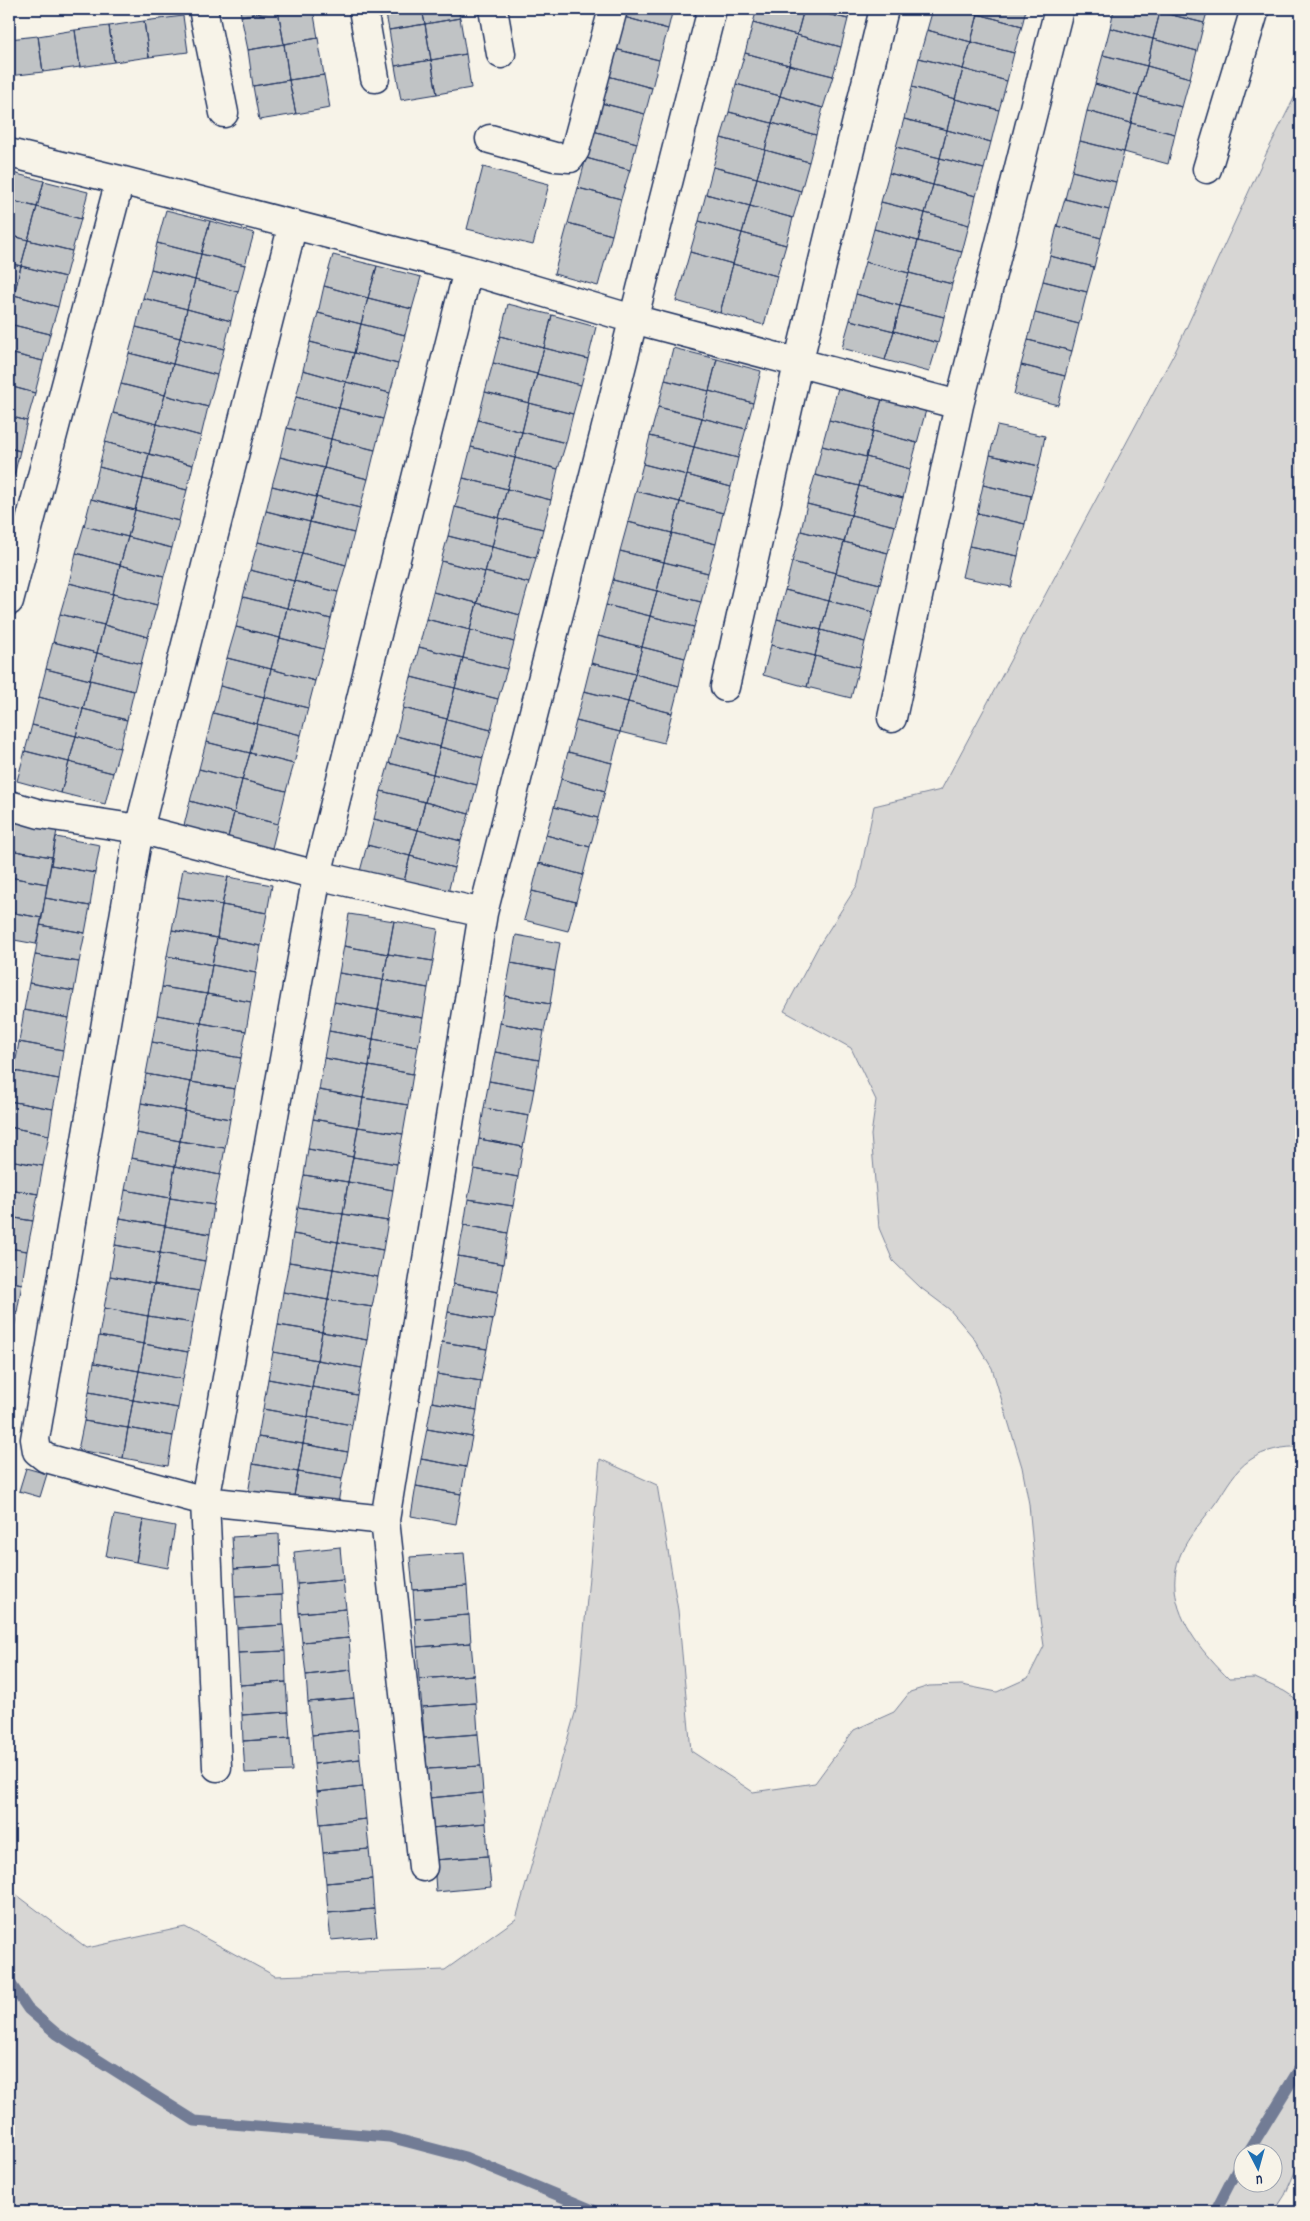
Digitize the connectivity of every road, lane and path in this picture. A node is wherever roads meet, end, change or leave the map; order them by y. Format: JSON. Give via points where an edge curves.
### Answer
{"nodes":[{"id":1,"x":203,"y":9,"type":"edge"},
{"id":2,"x":363,"y":9,"type":"edge"},
{"id":3,"x":493,"y":9,"type":"edge"},
{"id":4,"x":613,"y":9,"type":"edge"},
{"id":5,"x":712,"y":9,"type":"edge"},
{"id":6,"x":884,"y":9,"type":"edge"},
{"id":7,"x":1059,"y":9,"type":"edge"},
{"id":8,"x":1254,"y":9,"type":"edge"},
{"id":9,"x":501,"y":54,"type":"dead end"},
{"id":10,"x":375,"y":78,"type":"dead end"},
{"id":11,"x":224,"y":113,"type":"dead end"},
{"id":12,"x":490,"y":139,"type":"dead end"},
{"id":13,"x":9,"y":153,"type":"edge"},
{"id":14,"x":1207,"y":169,"type":"dead end"},
{"id":15,"x":120,"y":180,"type":"junction"},
{"id":16,"x":293,"y":224,"type":"junction"},
{"id":17,"x":468,"y":270,"type":"junction"},
{"id":18,"x":633,"y":319,"type":"junction"},
{"id":19,"x":798,"y":364,"type":"junction"},
{"id":20,"x":959,"y":405,"type":"junction"},
{"id":21,"x":9,"y":601,"type":"edge"},
{"id":22,"x":725,"y":687,"type":"dead end"},
{"id":23,"x":892,"y":718,"type":"dead end"},
{"id":24,"x":9,"y":805,"type":"edge"},
{"id":25,"x":139,"y":829,"type":"junction"},
{"id":26,"x":317,"y":875,"type":"junction"},
{"id":27,"x":483,"y":913,"type":"junction"},
{"id":28,"x":205,"y":1501,"type":"junction"},
{"id":29,"x":385,"y":1520,"type":"junction"},
{"id":30,"x":217,"y":1767,"type":"dead end"},
{"id":31,"x":423,"y":1867,"type":"dead end"}],
"edges":[{"from":1,"to":11,"type":"street"},
{"from":2,"to":10,"type":"street"},
{"from":3,"to":9,"type":"street"},
{"from":4,"to":12,"type":"street","via":[[575,150],[570,158]]},
{"from":5,"to":18,"type":"street"},
{"from":6,"to":19,"type":"street"},
{"from":7,"to":20,"type":"street"},
{"from":8,"to":14,"type":"street"},
{"from":13,"to":15,"type":"street"},
{"from":15,"to":16,"type":"street"},
{"from":15,"to":21,"type":"street"},
{"from":16,"to":17,"type":"street"},
{"from":16,"to":25,"type":"street"},
{"from":17,"to":18,"type":"street"},
{"from":17,"to":26,"type":"street"},
{"from":18,"to":19,"type":"street"},
{"from":18,"to":27,"type":"street"},
{"from":19,"to":20,"type":"street"},
{"from":19,"to":22,"type":"street"},
{"from":20,"to":23,"type":"street"},
{"from":24,"to":25,"type":"street","via":[[40,814]]},
{"from":25,"to":26,"type":"street"},
{"from":25,"to":28,"type":"street","via":[[34,1439],[36,1451],[46,1458]]},
{"from":26,"to":27,"type":"street"},
{"from":26,"to":28,"type":"street"},
{"from":27,"to":29,"type":"street"},
{"from":28,"to":29,"type":"street"},
{"from":28,"to":30,"type":"street"},
{"from":29,"to":31,"type":"street"}]}
